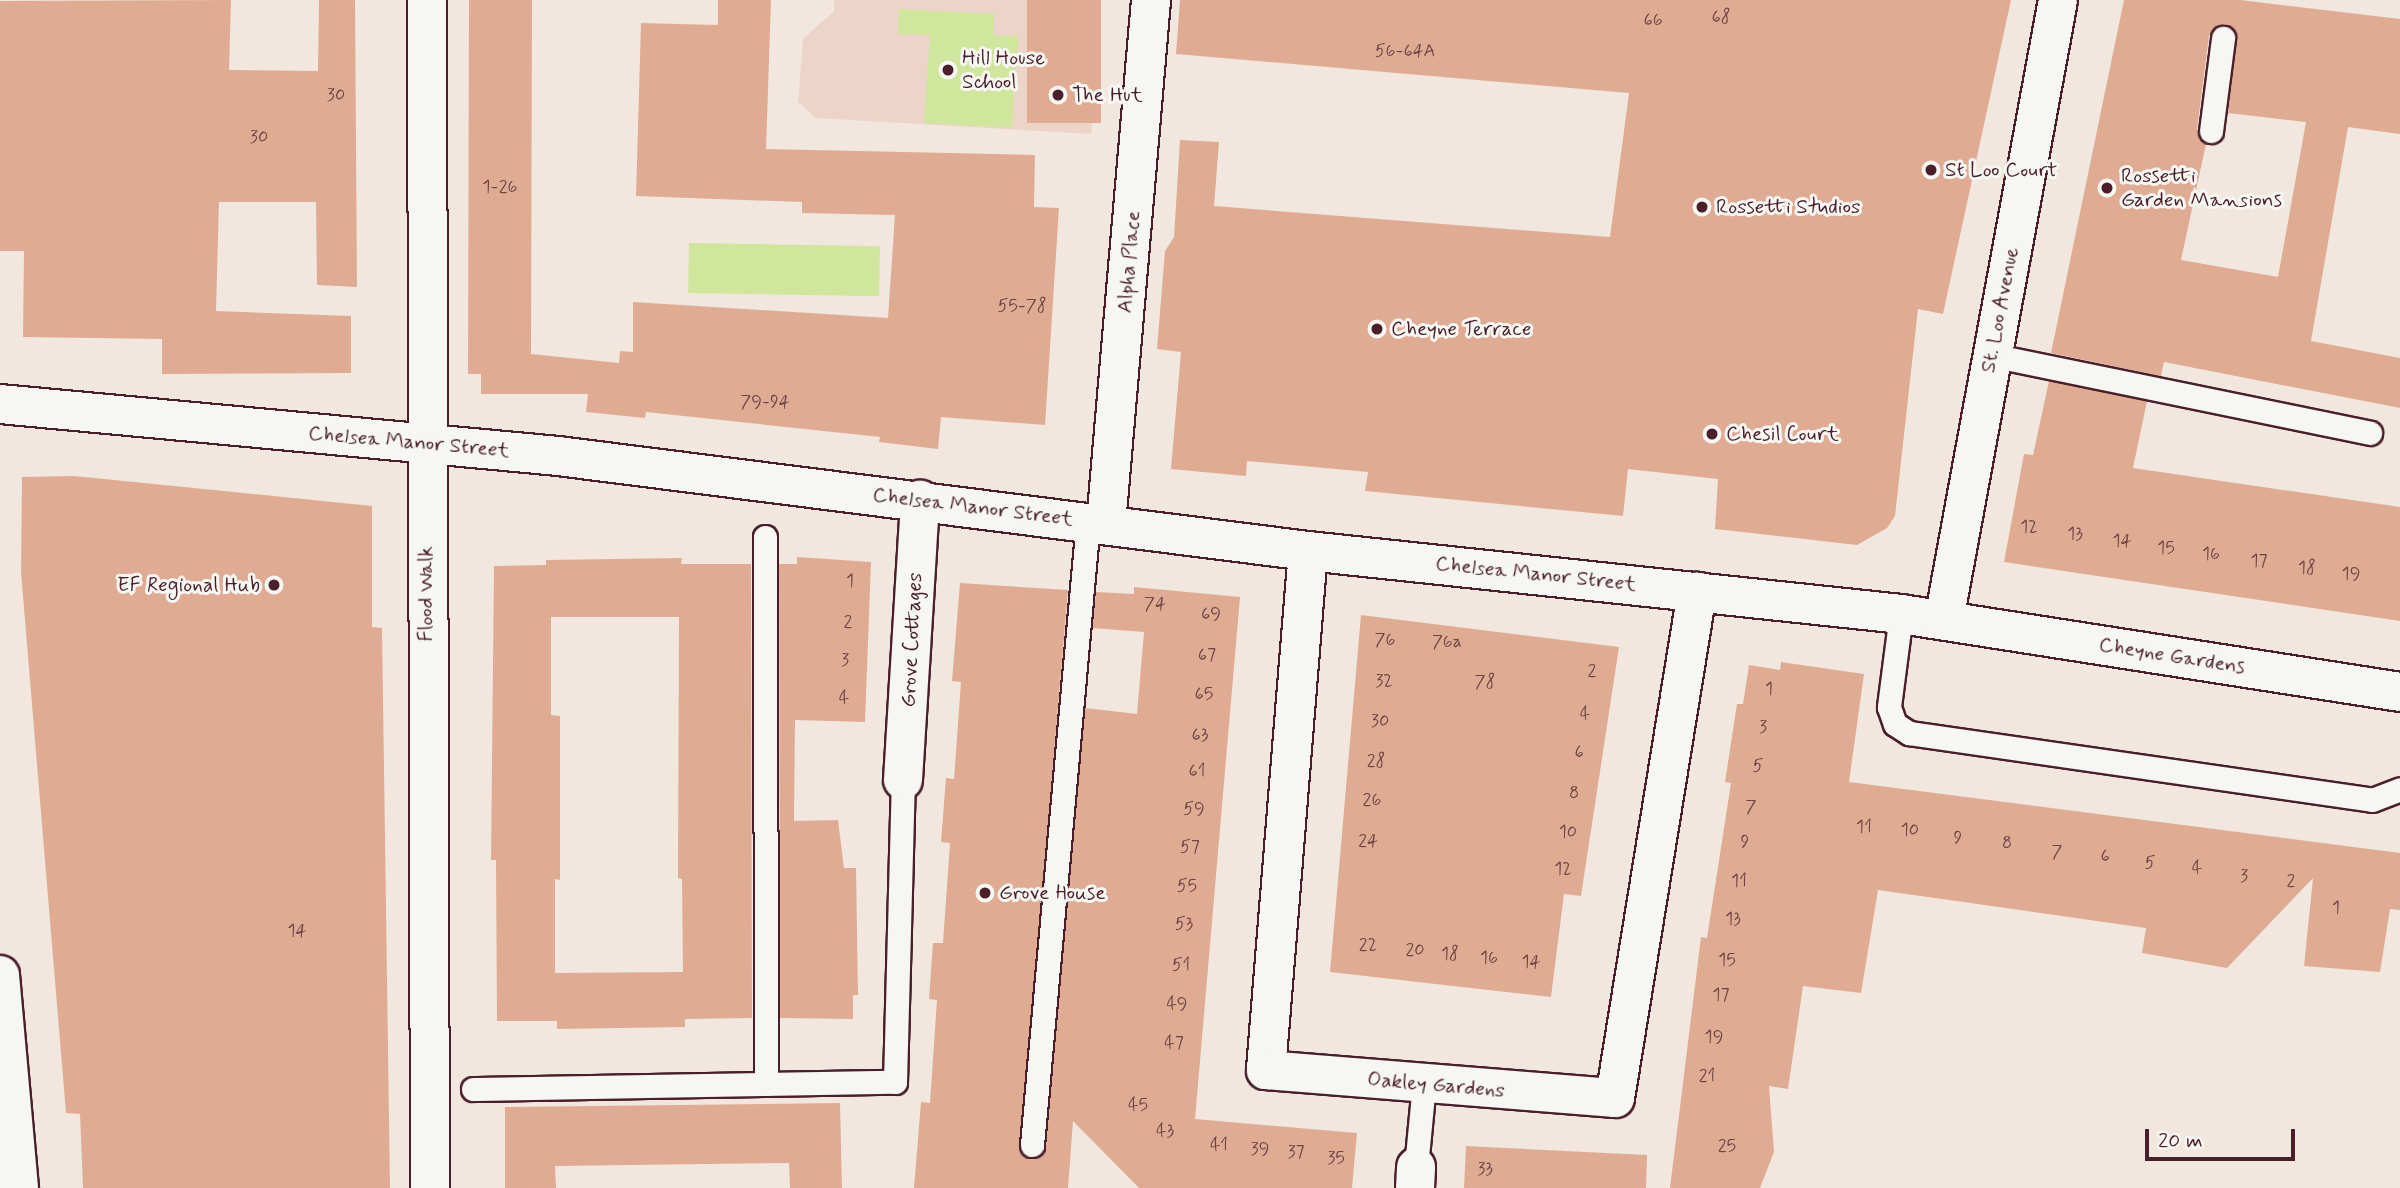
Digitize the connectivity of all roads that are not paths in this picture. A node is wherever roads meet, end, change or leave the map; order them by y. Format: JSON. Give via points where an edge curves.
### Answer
{"nodes":[{"id":1,"x":427,"y":0,"type":"edge"},
{"id":2,"x":1151,"y":0,"type":"edge"},
{"id":3,"x":2058,"y":0,"type":"edge"},
{"id":4,"x":2223,"y":38,"type":"dead end"},
{"id":5,"x":2211,"y":131,"type":"dead end"},
{"id":6,"x":1991,"y":355,"type":"junction"},
{"id":7,"x":0,"y":404,"type":"edge"},
{"id":8,"x":2370,"y":433,"type":"dead end"},
{"id":9,"x":425,"y":443,"type":"junction"},
{"id":10,"x":920,"y":500,"type":"junction"},
{"id":11,"x":1097,"y":522,"type":"junction"},
{"id":12,"x":765,"y":537,"type":"dead end"},
{"id":13,"x":1308,"y":551,"type":"junction"},
{"id":14,"x":1697,"y":592,"type":"junction"},
{"id":15,"x":1901,"y":614,"type":"junction"},
{"id":16,"x":1944,"y":620,"type":"junction"},
{"id":17,"x":2400,"y":692,"type":"edge"},
{"id":18,"x":904,"y":780,"type":"joint"},
{"id":19,"x":2400,"y":789,"type":"edge"},
{"id":20,"x":0,"y":975,"type":"edge"},
{"id":21,"x":766,"y":1084,"type":"junction"},
{"id":22,"x":1424,"y":1084,"type":"junction"},
{"id":23,"x":473,"y":1089,"type":"dead end"},
{"id":24,"x":1032,"y":1145,"type":"dead end"},
{"id":25,"x":1415,"y":1177,"type":"edge"},
{"id":26,"x":19,"y":1188,"type":"edge"},
{"id":27,"x":430,"y":1188,"type":"edge"}],
"edges":[{"from":1,"to":9,"type":"street","name":"Flood Walk"},
{"from":2,"to":11,"type":"street","name":"Alpha Place"},
{"from":3,"to":6,"type":"street","name":"St. Loo Avenue"},
{"from":4,"to":5,"type":"lane"},
{"from":6,"to":8,"type":"lane"},
{"from":6,"to":16,"type":"street","name":"St. Loo Avenue"},
{"from":7,"to":9,"type":"street","name":"Chelsea Manor Street"},
{"from":9,"to":10,"type":"street","name":"Chelsea Manor Street"},
{"from":9,"to":27,"type":"street","name":"Flood Walk"},
{"from":10,"to":11,"type":"street","name":"Chelsea Manor Street"},
{"from":10,"to":18,"type":"street","name":"Grove Cottages"},
{"from":11,"to":13,"type":"street","name":"Chelsea Manor Street"},
{"from":11,"to":24,"type":"lane"},
{"from":12,"to":21,"type":"lane"},
{"from":13,"to":14,"type":"street","name":"Chelsea Manor Street"},
{"from":13,"to":22,"type":"street","name":"Oakley Gardens","via":[[1266,1070]]},
{"from":14,"to":15,"type":"street","name":"Chelsea Manor Street"},
{"from":14,"to":22,"type":"street","name":"Oakley Gardens","via":[[1615,1098]]},
{"from":15,"to":16,"type":"street","name":"Chelsea Manor Street"},
{"from":15,"to":19,"type":"lane","via":[[1889,707],[1895,724],[1909,733],[2372,800]]},
{"from":16,"to":17,"type":"street","name":"Cheyne Gardens"},
{"from":18,"to":21,"type":"lane","via":[[895,1082]]},
{"from":20,"to":26,"type":"street"},
{"from":21,"to":23,"type":"lane"},
{"from":22,"to":25,"type":"lane"}]}
